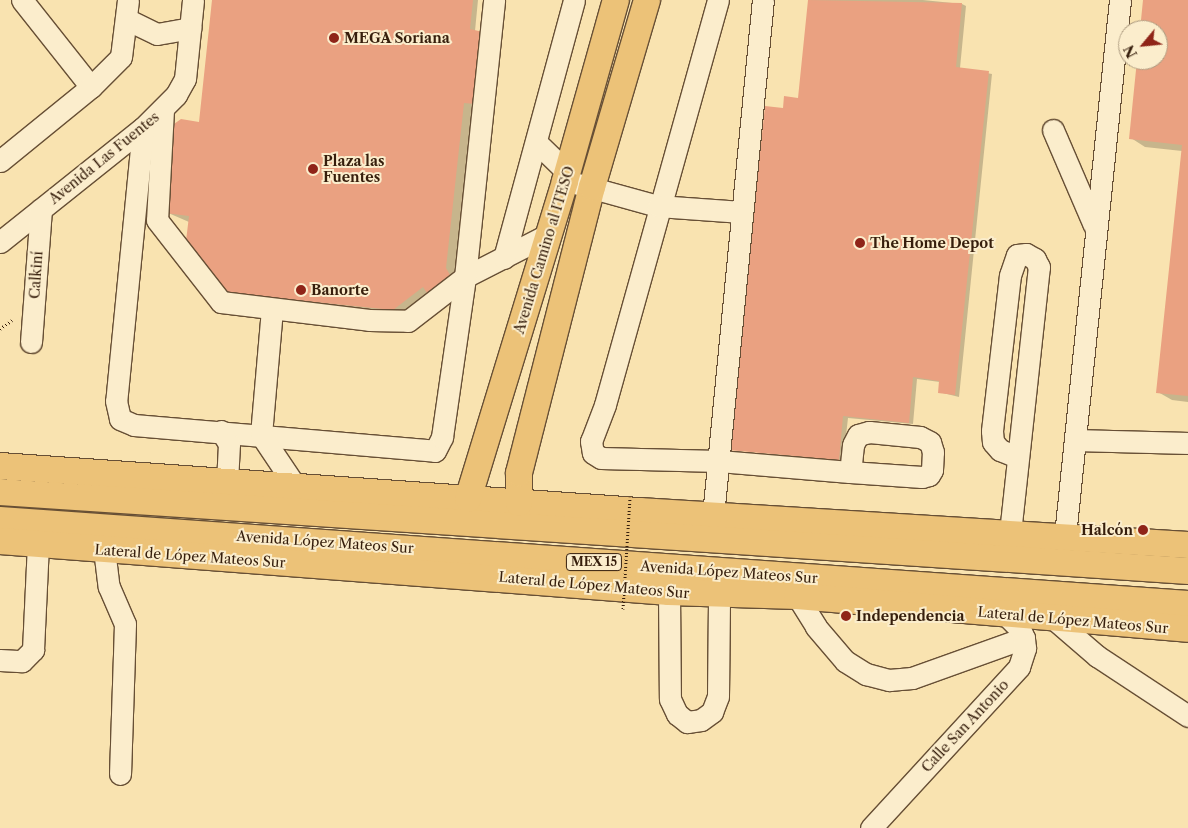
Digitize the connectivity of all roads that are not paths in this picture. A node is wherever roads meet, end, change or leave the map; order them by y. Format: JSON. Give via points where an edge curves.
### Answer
{"nodes":[{"id":1,"x":22,"y":0,"type":"edge"},
{"id":2,"x":193,"y":0,"type":"edge"},
{"id":3,"x":494,"y":0,"type":"edge"},
{"id":4,"x":574,"y":0,"type":"edge"},
{"id":5,"x":616,"y":0,"type":"edge"},
{"id":6,"x":647,"y":0,"type":"edge"},
{"id":7,"x":718,"y":0,"type":"edge"},
{"id":8,"x":763,"y":0,"type":"edge"},
{"id":9,"x":1120,"y":0,"type":"edge"},
{"id":10,"x":127,"y":9,"type":"edge"},
{"id":11,"x":190,"y":28,"type":"junction"},
{"id":12,"x":91,"y":87,"type":"junction"},
{"id":13,"x":163,"y":110,"type":"junction"},
{"id":14,"x":143,"y":128,"type":"junction"},
{"id":15,"x":1053,"y":130,"type":"dead end"},
{"id":16,"x":536,"y":142,"type":"junction"},
{"id":17,"x":0,"y":161,"type":"edge"},
{"id":18,"x":566,"y":177,"type":"junction"},
{"id":19,"x":592,"y":187,"type":"junction"},
{"id":20,"x":658,"y":206,"type":"junction"},
{"id":21,"x":41,"y":209,"type":"junction"},
{"id":22,"x":742,"y":212,"type":"junction"},
{"id":23,"x":1095,"y":226,"type":"junction"},
{"id":24,"x":549,"y":234,"type":"junction"},
{"id":25,"x":0,"y":242,"type":"edge"},
{"id":26,"x":504,"y":258,"type":"junction"},
{"id":27,"x":465,"y":277,"type":"junction"},
{"id":28,"x":272,"y":309,"type":"junction"},
{"id":29,"x":31,"y":342,"type":"dead end"},
{"id":30,"x":221,"y":431,"type":"junction"},
{"id":31,"x":261,"y":435,"type":"junction"},
{"id":32,"x":1075,"y":440,"type":"junction"},
{"id":33,"x":1188,"y":443,"type":"edge"},
{"id":34,"x":1018,"y":457,"type":"junction"},
{"id":35,"x":718,"y":461,"type":"junction"},
{"id":36,"x":0,"y":466,"type":"edge"},
{"id":37,"x":850,"y":472,"type":"dead end"},
{"id":38,"x":227,"y":482,"type":"junction"},
{"id":39,"x":296,"y":487,"type":"junction"},
{"id":40,"x":0,"y":492,"type":"edge"},
{"id":41,"x":468,"y":499,"type":"junction"},
{"id":42,"x":519,"y":502,"type":"junction"},
{"id":43,"x":714,"y":516,"type":"junction"},
{"id":44,"x":0,"y":520,"type":"edge"},
{"id":45,"x":1010,"y":533,"type":"junction"},
{"id":46,"x":1065,"y":536,"type":"junction"},
{"id":47,"x":0,"y":541,"type":"edge"},
{"id":48,"x":38,"y":544,"type":"junction"},
{"id":49,"x":1188,"y":545,"type":"edge"},
{"id":50,"x":104,"y":549,"type":"junction"},
{"id":51,"x":443,"y":551,"type":"junction"},
{"id":52,"x":1188,"y":572,"type":"edge"},
{"id":53,"x":565,"y":582,"type":"junction"},
{"id":54,"x":669,"y":592,"type":"junction"},
{"id":55,"x":720,"y":595,"type":"junction"},
{"id":56,"x":797,"y":596,"type":"junction"},
{"id":57,"x":1188,"y":604,"type":"edge"},
{"id":58,"x":1006,"y":615,"type":"junction"},
{"id":59,"x":1054,"y":619,"type":"junction"},
{"id":60,"x":1188,"y":629,"type":"edge"},
{"id":61,"x":1024,"y":638,"type":"junction"},
{"id":62,"x":0,"y":660,"type":"edge"},
{"id":63,"x":1188,"y":716,"type":"edge"},
{"id":64,"x":120,"y":774,"type":"dead end"},
{"id":65,"x":871,"y":828,"type":"edge"}],
"edges":[{"from":1,"to":12,"type":"street"},
{"from":2,"to":11,"type":"street","name":"Avenida Las Fuentes"},
{"from":3,"to":27,"type":"street"},
{"from":4,"to":16,"type":"street"},
{"from":5,"to":18,"type":"main road","name":"Avenida Camino al ITESO"},
{"from":6,"to":19,"type":"main road","name":"Avenida Camino al ITESO"},
{"from":7,"to":20,"type":"street"},
{"from":8,"to":22,"type":"street"},
{"from":9,"to":23,"type":"street"},
{"from":10,"to":11,"type":"street","via":[[157,34]]},
{"from":10,"to":12,"type":"street","via":[[120,57]]},
{"from":11,"to":13,"type":"street","name":"Avenida Las Fuentes","via":[[185,79]]},
{"from":12,"to":17,"type":"street"},
{"from":13,"to":14,"type":"street","name":"Avenida Las Fuentes"},
{"from":13,"to":28,"type":"street","via":[[157,220],[218,300]]},
{"from":14,"to":21,"type":"street","name":"Avenida Las Fuentes"},
{"from":14,"to":30,"type":"street","via":[[117,410],[120,419],[134,426]]},
{"from":15,"to":23,"type":"street"},
{"from":16,"to":18,"type":"street"},
{"from":16,"to":26,"type":"street"},
{"from":18,"to":19,"type":"street"},
{"from":18,"to":24,"type":"main road","name":"Avenida Camino al ITESO"},
{"from":19,"to":20,"type":"street"},
{"from":19,"to":42,"type":"main road","name":"Avenida Camino al ITESO","via":[[519,473]]},
{"from":20,"to":22,"type":"street"},
{"from":20,"to":35,"type":"street","via":[[605,406],[591,441],[593,453],[601,458]]},
{"from":21,"to":25,"type":"street","name":"Avenida Las Fuentes"},
{"from":21,"to":29,"type":"street","name":"Calkiní"},
{"from":22,"to":35,"type":"street"},
{"from":23,"to":32,"type":"street"},
{"from":24,"to":26,"type":"street"},
{"from":24,"to":41,"type":"main road","name":"Avenida Camino al ITESO"},
{"from":26,"to":27,"type":"street"},
{"from":27,"to":28,"type":"street","via":[[408,321]]},
{"from":27,"to":31,"type":"street","via":[[438,449],[430,452]]},
{"from":28,"to":31,"type":"street"},
{"from":30,"to":31,"type":"street"},
{"from":30,"to":38,"type":"street","via":[[229,444]]},
{"from":31,"to":39,"type":"street"},
{"from":32,"to":33,"type":"street"},
{"from":32,"to":46,"type":"street"},
{"from":34,"to":34,"type":"street","via":[[1039,267],[1035,259],[1026,254],[1017,255],[1010,275],[992,431],[993,442],[1000,450]]},
{"from":34,"to":45,"type":"street"},
{"from":35,"to":37,"type":"street"},
{"from":35,"to":43,"type":"street"},
{"from":36,"to":38,"type":"main road"},
{"from":38,"to":39,"type":"main road"},
{"from":39,"to":41,"type":"main road"},
{"from":40,"to":52,"type":"main road","name":"Avenida López Mateos Sur","number":"MEX 15"},
{"from":41,"to":42,"type":"main road"},
{"from":42,"to":43,"type":"main road"},
{"from":43,"to":45,"type":"main road"},
{"from":44,"to":51,"type":"main road","name":"Avenida López Mateos Sur","number":"MEX 15"},
{"from":45,"to":46,"type":"main road"},
{"from":46,"to":49,"type":"main road"},
{"from":47,"to":48,"type":"main road","name":"Lateral de López Mateos Sur"},
{"from":48,"to":50,"type":"main road","name":"Lateral de López Mateos Sur"},
{"from":48,"to":62,"type":"street","via":[[33,650],[22,661]]},
{"from":50,"to":53,"type":"main road","name":"Lateral de López Mateos Sur"},
{"from":50,"to":64,"type":"street","via":[[109,587],[125,624]]},
{"from":51,"to":53,"type":"main road"},
{"from":51,"to":57,"type":"main road","name":"Avenida López Mateos Sur","number":"MEX 15"},
{"from":53,"to":54,"type":"main road","name":"Lateral de López Mateos Sur"},
{"from":54,"to":55,"type":"main road","name":"Lateral de López Mateos Sur"},
{"from":54,"to":55,"type":"street","via":[[670,699],[677,714],[687,722],[701,720],[712,712],[718,696]]},
{"from":55,"to":56,"type":"main road","name":"Lateral de López Mateos Sur"},
{"from":56,"to":58,"type":"main road","name":"Lateral de López Mateos Sur"},
{"from":56,"to":61,"type":"street","via":[[816,627],[845,661],[866,674],[889,680],[912,678]]},
{"from":58,"to":59,"type":"main road","name":"Lateral de López Mateos Sur"},
{"from":58,"to":61,"type":"street"},
{"from":59,"to":60,"type":"main road","name":"Lateral de López Mateos Sur"},
{"from":59,"to":63,"type":"street","via":[[1097,656]]},
{"from":61,"to":65,"type":"street","name":"Calle San Antonio","via":[[1025,648],[1019,668]]}]}
